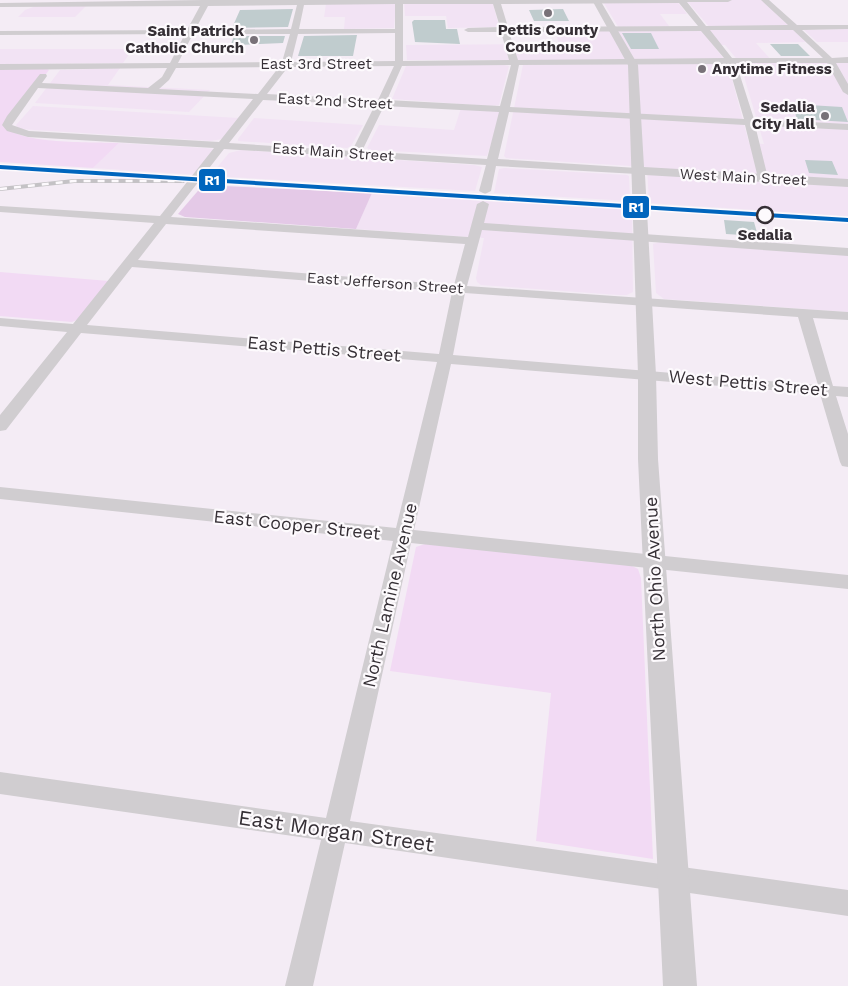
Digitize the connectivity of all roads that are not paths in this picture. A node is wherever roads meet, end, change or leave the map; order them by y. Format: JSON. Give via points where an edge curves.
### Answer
{"nodes":[{"id":1,"x":496,"y":0,"type":"edge"},
{"id":2,"x":596,"y":0,"type":"edge"},
{"id":3,"x":681,"y":0,"type":"edge"},
{"id":4,"x":728,"y":0,"type":"edge"},
{"id":5,"x":766,"y":0,"type":"edge"},
{"id":6,"x":302,"y":1,"type":"edge"},
{"id":7,"x":399,"y":1,"type":"edge"},
{"id":8,"x":206,"y":2,"type":"edge"},
{"id":9,"x":0,"y":5,"type":"edge"},
{"id":10,"x":36,"y":5,"type":"junction"},
{"id":11,"x":18,"y":14,"type":"dead end"},
{"id":12,"x":795,"y":27,"type":"junction"},
{"id":13,"x":848,"y":27,"type":"edge"},
{"id":14,"x":704,"y":28,"type":"junction"},
{"id":15,"x":614,"y":29,"type":"junction"},
{"id":16,"x":399,"y":30,"type":"junction"},
{"id":17,"x":468,"y":30,"type":"dead end"},
{"id":18,"x":506,"y":30,"type":"junction"},
{"id":19,"x":191,"y":31,"type":"junction"},
{"id":20,"x":293,"y":31,"type":"junction"},
{"id":21,"x":0,"y":33,"type":"edge"},
{"id":22,"x":830,"y":60,"type":"junction"},
{"id":23,"x":848,"y":60,"type":"edge"},
{"id":24,"x":732,"y":61,"type":"junction"},
{"id":25,"x":515,"y":62,"type":"junction"},
{"id":26,"x":632,"y":62,"type":"junction"},
{"id":27,"x":286,"y":64,"type":"junction"},
{"id":28,"x":399,"y":64,"type":"junction"},
{"id":29,"x":173,"y":65,"type":"junction"},
{"id":30,"x":51,"y":66,"type":"junction"},
{"id":31,"x":0,"y":67,"type":"edge"},
{"id":32,"x":36,"y":85,"type":"junction"},
{"id":33,"x":150,"y":91,"type":"junction"},
{"id":34,"x":848,"y":92,"type":"edge"},
{"id":35,"x":259,"y":97,"type":"junction"},
{"id":36,"x":381,"y":103,"type":"junction"},
{"id":37,"x":505,"y":109,"type":"junction"},
{"id":38,"x":634,"y":116,"type":"junction"},
{"id":39,"x":749,"y":122,"type":"junction"},
{"id":40,"x":848,"y":127,"type":"edge"},
{"id":41,"x":222,"y":147,"type":"junction"},
{"id":42,"x":355,"y":154,"type":"junction"},
{"id":43,"x":492,"y":162,"type":"junction"},
{"id":44,"x":637,"y":171,"type":"junction"},
{"id":45,"x":763,"y":178,"type":"junction"},
{"id":46,"x":848,"y":183,"type":"edge"},
{"id":47,"x":0,"y":209,"type":"edge"},
{"id":48,"x":164,"y":220,"type":"junction"},
{"id":49,"x":475,"y":234,"type":"junction"},
{"id":50,"x":640,"y":238,"type":"junction"},
{"id":51,"x":848,"y":252,"type":"edge"},
{"id":52,"x":128,"y":263,"type":"junction"},
{"id":53,"x":459,"y":289,"type":"junction"},
{"id":54,"x":644,"y":301,"type":"junction"},
{"id":55,"x":804,"y":312,"type":"junction"},
{"id":56,"x":848,"y":316,"type":"edge"},
{"id":57,"x":0,"y":322,"type":"edge"},
{"id":58,"x":76,"y":329,"type":"junction"},
{"id":59,"x":444,"y":359,"type":"junction"},
{"id":60,"x":647,"y":376,"type":"junction"},
{"id":61,"x":827,"y":390,"type":"junction"},
{"id":62,"x":848,"y":392,"type":"edge"},
{"id":63,"x":0,"y":426,"type":"edge"},
{"id":64,"x":848,"y":462,"type":"edge"},
{"id":65,"x":0,"y":493,"type":"edge"},
{"id":66,"x":403,"y":536,"type":"junction"},
{"id":67,"x":654,"y":563,"type":"junction"},
{"id":68,"x":848,"y":582,"type":"edge"},
{"id":69,"x":0,"y":783,"type":"edge"},
{"id":70,"x":335,"y":832,"type":"junction"},
{"id":71,"x":673,"y":878,"type":"junction"},
{"id":72,"x":848,"y":903,"type":"edge"},
{"id":73,"x":299,"y":986,"type":"edge"},
{"id":74,"x":680,"y":986,"type":"edge"}],
"edges":[{"from":1,"to":2,"type":"street"},
{"from":1,"to":7,"type":"street"},
{"from":1,"to":18,"type":"street"},
{"from":2,"to":3,"type":"street"},
{"from":2,"to":15,"type":"main road"},
{"from":3,"to":4,"type":"street"},
{"from":3,"to":14,"type":"street"},
{"from":5,"to":12,"type":"street"},
{"from":6,"to":7,"type":"street"},
{"from":6,"to":8,"type":"street"},
{"from":6,"to":20,"type":"street"},
{"from":7,"to":16,"type":"street"},
{"from":8,"to":10,"type":"street"},
{"from":8,"to":19,"type":"street"},
{"from":9,"to":10,"type":"street"},
{"from":10,"to":11,"type":"street"},
{"from":12,"to":13,"type":"street"},
{"from":12,"to":14,"type":"street"},
{"from":12,"to":22,"type":"street"},
{"from":14,"to":15,"type":"street"},
{"from":14,"to":24,"type":"street"},
{"from":15,"to":18,"type":"street"},
{"from":15,"to":26,"type":"main road"},
{"from":16,"to":20,"type":"street"},
{"from":16,"to":28,"type":"street"},
{"from":17,"to":18,"type":"street"},
{"from":18,"to":25,"type":"street"},
{"from":19,"to":20,"type":"street"},
{"from":19,"to":21,"type":"street"},
{"from":19,"to":29,"type":"street"},
{"from":20,"to":27,"type":"street"},
{"from":22,"to":23,"type":"street","name":"East 3rd Street"},
{"from":22,"to":24,"type":"street","name":"East 3rd Street"},
{"from":22,"to":34,"type":"street"},
{"from":24,"to":26,"type":"street","name":"East 3rd Street"},
{"from":24,"to":39,"type":"street"},
{"from":25,"to":26,"type":"street","name":"East 3rd Street"},
{"from":25,"to":28,"type":"street","name":"East 3rd Street"},
{"from":25,"to":37,"type":"street","name":"North Lamine Avenue"},
{"from":26,"to":38,"type":"main road","name":"North Ohio Avenue"},
{"from":27,"to":28,"type":"street","name":"East 3rd Street"},
{"from":27,"to":29,"type":"street","name":"East 3rd Street"},
{"from":27,"to":35,"type":"street"},
{"from":28,"to":36,"type":"street"},
{"from":29,"to":30,"type":"street","name":"East 3rd Street"},
{"from":29,"to":33,"type":"street","via":[[166,78]]},
{"from":30,"to":31,"type":"street","name":"East 3rd Street"},
{"from":30,"to":32,"type":"street"},
{"from":32,"to":33,"type":"street","name":"East 2nd Street"},
{"from":32,"to":41,"type":"street","name":"East Main Street","via":[[10,118],[7,125],[11,129],[28,134]]},
{"from":33,"to":35,"type":"street","name":"East 2nd Street"},
{"from":35,"to":36,"type":"street","name":"East 2nd Street"},
{"from":35,"to":41,"type":"street"},
{"from":36,"to":37,"type":"street","name":"East 2nd Street"},
{"from":36,"to":42,"type":"street"},
{"from":37,"to":38,"type":"street","name":"East 2nd Street"},
{"from":37,"to":43,"type":"street","name":"North Lamine Avenue"},
{"from":38,"to":39,"type":"street","name":"East 2nd Street"},
{"from":38,"to":44,"type":"main road","name":"North Ohio Avenue"},
{"from":39,"to":40,"type":"street","name":"East 2nd Street"},
{"from":39,"to":45,"type":"street"},
{"from":41,"to":42,"type":"street","name":"East Main Street"},
{"from":41,"to":48,"type":"street"},
{"from":42,"to":43,"type":"street","name":"East Main Street"},
{"from":43,"to":44,"type":"street","name":"East Main Street"},
{"from":43,"to":49,"type":"street","name":"North Lamine Avenue"},
{"from":44,"to":45,"type":"main road","name":"West Main Street"},
{"from":44,"to":50,"type":"main road","name":"North Ohio Avenue"},
{"from":45,"to":46,"type":"main road","name":"West Main Street"},
{"from":47,"to":48,"type":"street"},
{"from":48,"to":49,"type":"street"},
{"from":48,"to":52,"type":"street"},
{"from":49,"to":50,"type":"street"},
{"from":49,"to":53,"type":"street","name":"North Lamine Avenue"},
{"from":50,"to":51,"type":"street"},
{"from":50,"to":54,"type":"main road","name":"North Ohio Avenue"},
{"from":52,"to":53,"type":"street","name":"East Jefferson Street"},
{"from":52,"to":58,"type":"street"},
{"from":53,"to":54,"type":"street","name":"East Jefferson Street"},
{"from":53,"to":59,"type":"street","name":"North Lamine Avenue"},
{"from":54,"to":55,"type":"street","name":"East Jefferson Street"},
{"from":54,"to":60,"type":"main road","name":"North Ohio Avenue"},
{"from":55,"to":56,"type":"street","name":"East Jefferson Street"},
{"from":55,"to":61,"type":"street"},
{"from":57,"to":58,"type":"street","name":"East Pettis Street"},
{"from":58,"to":59,"type":"street","name":"East Pettis Street"},
{"from":58,"to":63,"type":"street"},
{"from":59,"to":60,"type":"street","name":"East Pettis Street"},
{"from":59,"to":66,"type":"street","name":"North Lamine Avenue"},
{"from":60,"to":61,"type":"street","name":"West Pettis Street"},
{"from":60,"to":67,"type":"main road","name":"North Ohio Avenue"},
{"from":61,"to":62,"type":"street","name":"West Pettis Street"},
{"from":61,"to":64,"type":"street"},
{"from":65,"to":66,"type":"street","name":"East Cooper Street"},
{"from":66,"to":67,"type":"street","name":"East Cooper Street"},
{"from":66,"to":70,"type":"street","name":"North Lamine Avenue"},
{"from":67,"to":68,"type":"street","name":"East Cooper Street"},
{"from":67,"to":71,"type":"main road","name":"North Ohio Avenue"},
{"from":69,"to":70,"type":"street","name":"East Morgan Street"},
{"from":70,"to":71,"type":"street","name":"East Morgan Street"},
{"from":70,"to":73,"type":"street","name":"North Lamine Avenue"},
{"from":71,"to":72,"type":"street","name":"East Morgan Street"},
{"from":71,"to":74,"type":"main road","name":"North Ohio Avenue"}]}
